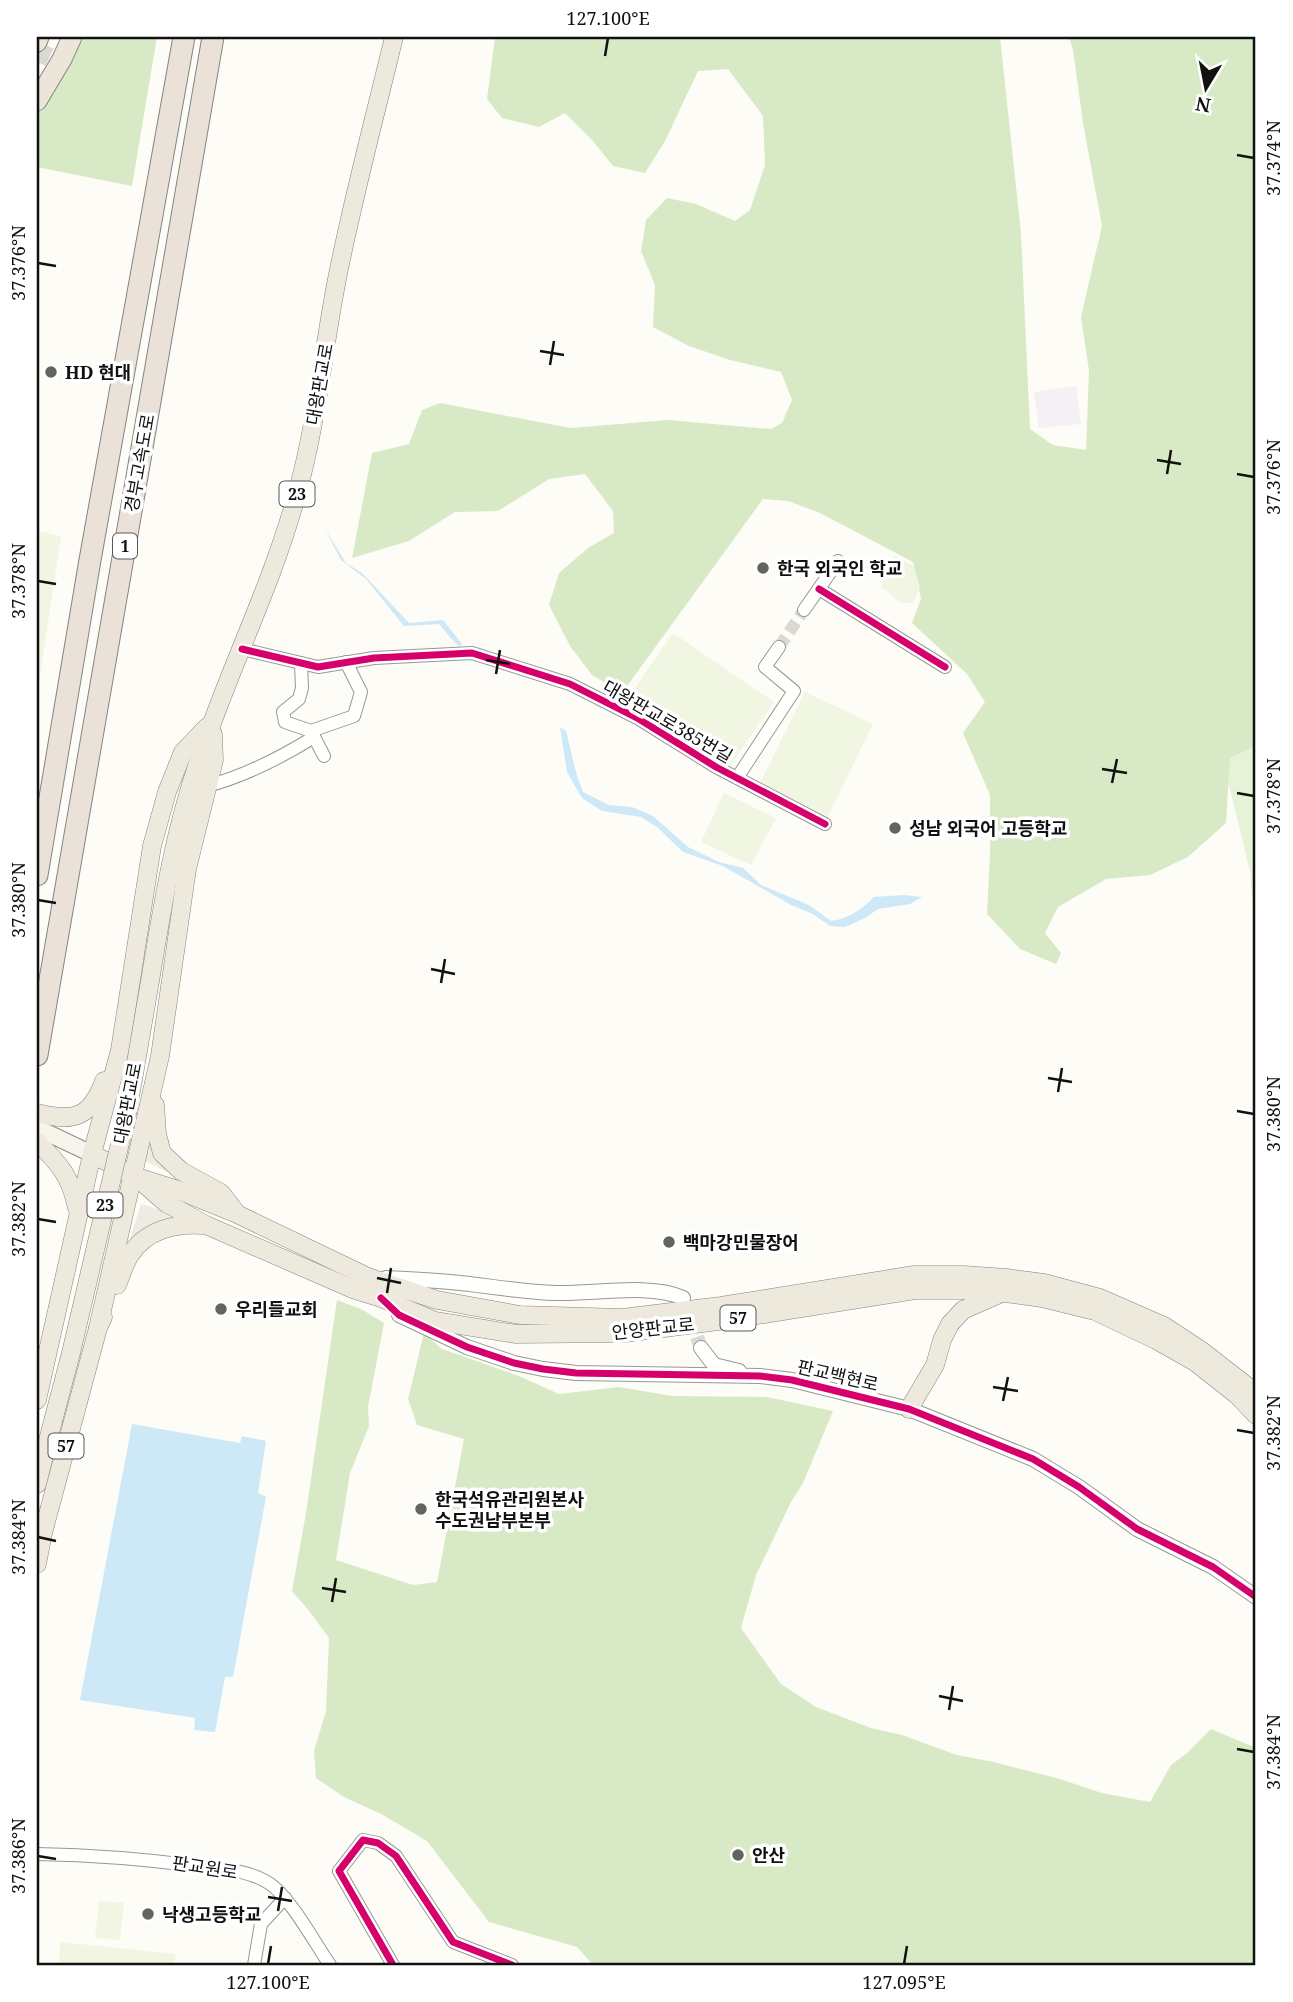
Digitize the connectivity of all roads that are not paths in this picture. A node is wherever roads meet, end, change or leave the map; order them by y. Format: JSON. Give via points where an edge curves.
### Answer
{"nodes":[{"id":1,"x":39,"y":37,"type":"edge"},
{"id":2,"x":72,"y":37,"type":"edge"},
{"id":3,"x":184,"y":37,"type":"edge"},
{"id":4,"x":213,"y":37,"type":"edge"},
{"id":5,"x":394,"y":37,"type":"edge"},
{"id":6,"x":37,"y":42,"type":"edge"},
{"id":7,"x":37,"y":101,"type":"edge"},
{"id":8,"x":838,"y":561,"type":"dead end"},
{"id":9,"x":819,"y":589,"type":"junction"},
{"id":10,"x":804,"y":610,"type":"tunnel mouth"},
{"id":11,"x":779,"y":647,"type":"tunnel mouth"},
{"id":12,"x":242,"y":649,"type":"junction"},
{"id":13,"x":346,"y":662,"type":"junction"},
{"id":14,"x":301,"y":663,"type":"junction"},
{"id":15,"x":945,"y":667,"type":"dead end"},
{"id":16,"x":212,"y":722,"type":"junction"},
{"id":17,"x":313,"y":734,"type":"junction"},
{"id":18,"x":324,"y":756,"type":"dead end"},
{"id":19,"x":737,"y":778,"type":"junction"},
{"id":20,"x":207,"y":786,"type":"junction"},
{"id":21,"x":825,"y":824,"type":"dead end"},
{"id":22,"x":37,"y":875,"type":"edge"},
{"id":23,"x":120,"y":1050,"type":"junction"},
{"id":24,"x":37,"y":1055,"type":"edge"},
{"id":25,"x":160,"y":1056,"type":"junction"},
{"id":26,"x":37,"y":1113,"type":"edge"},
{"id":27,"x":37,"y":1128,"type":"edge"},
{"id":28,"x":37,"y":1142,"type":"edge"},
{"id":29,"x":92,"y":1154,"type":"junction"},
{"id":30,"x":134,"y":1175,"type":"junction"},
{"id":31,"x":237,"y":1214,"type":"junction"},
{"id":32,"x":79,"y":1215,"type":"junction"},
{"id":33,"x":206,"y":1225,"type":"junction"},
{"id":34,"x":368,"y":1277,"type":"junction"},
{"id":35,"x":1005,"y":1293,"type":"junction"},
{"id":36,"x":380,"y":1298,"type":"junction"},
{"id":37,"x":683,"y":1298,"type":"dead end"},
{"id":38,"x":99,"y":1328,"type":"junction"},
{"id":39,"x":688,"y":1376,"type":"junction"},
{"id":40,"x":760,"y":1376,"type":"junction"},
{"id":41,"x":1256,"y":1393,"type":"edge"},
{"id":42,"x":37,"y":1400,"type":"edge"},
{"id":43,"x":909,"y":1409,"type":"junction"},
{"id":44,"x":1256,"y":1415,"type":"edge"},
{"id":45,"x":37,"y":1483,"type":"edge"},
{"id":46,"x":37,"y":1564,"type":"edge"},
{"id":47,"x":1256,"y":1597,"type":"edge"},
{"id":48,"x":37,"y":1854,"type":"edge"},
{"id":49,"x":285,"y":1898,"type":"junction"},
{"id":50,"x":254,"y":1965,"type":"edge"},
{"id":51,"x":330,"y":1965,"type":"edge"},
{"id":52,"x":393,"y":1965,"type":"edge"},
{"id":53,"x":512,"y":1965,"type":"edge"}],
"edges":[{"from":1,"to":6,"type":"highway"},
{"from":2,"to":7,"type":"highway"},
{"from":3,"to":22,"type":"highway","name":"경부고속도로","number":"1"},
{"from":4,"to":24,"type":"highway","name":"경부고속도로","number":"1"},
{"from":5,"to":12,"type":"main road","name":"대왕판교로","number":"23","via":[[338,272],[300,483]]},
{"from":8,"to":9,"type":"street"},
{"from":9,"to":10,"type":"street"},
{"from":9,"to":15,"type":"street"},
{"from":11,"to":19,"type":"street","via":[[765,667],[794,691]]},
{"from":12,"to":14,"type":"street","name":"대왕판교로385번길"},
{"from":12,"to":16,"type":"main road","name":"대왕판교로","number":"23"},
{"from":13,"to":14,"type":"street","name":"대왕판교로385번길","via":[[318,667]]},
{"from":13,"to":17,"type":"street","via":[[361,692],[354,716]]},
{"from":13,"to":19,"type":"street","name":"대왕판교로385번길","via":[[472,653],[570,684]]},
{"from":14,"to":17,"type":"street","via":[[299,699],[283,712],[285,722]]},
{"from":16,"to":20,"type":"main road","name":"대왕판교로","via":[[214,760]]},
{"from":16,"to":23,"type":"main road","name":"대왕판교로","via":[[183,752],[167,792],[152,846]]},
{"from":16,"to":45,"type":"main road","name":"대왕판교로","number":"23","bridge":true,"via":[[173,849],[128,1109]]},
{"from":17,"to":18,"type":"street"},
{"from":17,"to":20,"type":"street","via":[[289,753]]},
{"from":19,"to":21,"type":"street","name":"대왕판교로385번길"},
{"from":20,"to":25,"type":"main road","name":"대왕판교로","via":[[187,869]]},
{"from":23,"to":26,"type":"main road","via":[[89,1109],[79,1116],[60,1118]]},
{"from":23,"to":29,"type":"main road","name":"대왕판교로"},
{"from":25,"to":30,"type":"main road","name":"대왕판교로","number":"23"},
{"from":25,"to":31,"type":"main road","via":[[155,1108],[162,1153],[181,1171],[221,1193]]},
{"from":27,"to":29,"type":"main road"},
{"from":28,"to":32,"type":"main road","via":[[66,1173]]},
{"from":29,"to":30,"type":"main road","name":"안양판교로","number":"57"},
{"from":29,"to":32,"type":"main road","name":"대왕판교로"},
{"from":30,"to":31,"type":"main road","name":"안양판교로","number":"57"},
{"from":30,"to":33,"type":"main road","name":"안양판교로","number":"57","via":[[166,1203]]},
{"from":30,"to":38,"type":"main road","name":"대왕판교로"},
{"from":31,"to":34,"type":"main road","name":"안양판교로","number":"57"},
{"from":32,"to":42,"type":"main road","name":"대왕판교로"},
{"from":33,"to":36,"type":"main road","name":"안양판교로","number":"57"},
{"from":33,"to":38,"type":"main road","number":"57","via":[[163,1229],[145,1239],[130,1255]]},
{"from":34,"to":37,"type":"street","via":[[556,1293],[643,1290]]},
{"from":34,"to":41,"type":"main road","name":"안양판교로","number":"57","via":[[437,1300],[520,1315],[622,1318],[914,1275],[1007,1278],[1100,1298],[1164,1326]]},
{"from":35,"to":36,"type":"main road","name":"안양판교로","number":"57","via":[[915,1290],[625,1333],[516,1334],[435,1321]]},
{"from":35,"to":43,"type":"main road","via":[[963,1310],[950,1324],[935,1365]]},
{"from":35,"to":44,"type":"main road","name":"안양판교로","number":"57","via":[[1095,1311],[1156,1340],[1195,1362]]},
{"from":36,"to":39,"type":"street","name":"판교백현로","via":[[399,1315],[514,1363],[576,1373]]},
{"from":38,"to":46,"type":"main road","number":"57"},
{"from":39,"to":40,"type":"street","name":"판교백현로"},
{"from":39,"to":40,"type":"street","via":[[699,1364],[701,1348],[714,1365]]},
{"from":40,"to":43,"type":"street","name":"판교백현로"},
{"from":43,"to":47,"type":"street","name":"판교백현로","via":[[1033,1459],[1137,1529],[1213,1567]]},
{"from":48,"to":49,"type":"street","name":"판교원로","via":[[159,1861],[245,1873],[272,1885]]},
{"from":49,"to":50,"type":"street","via":[[261,1924]]},
{"from":49,"to":51,"type":"street","name":"판교원로"},
{"from":52,"to":53,"type":"street","via":[[339,1871],[363,1840],[378,1843],[396,1856],[453,1942]]}]}
